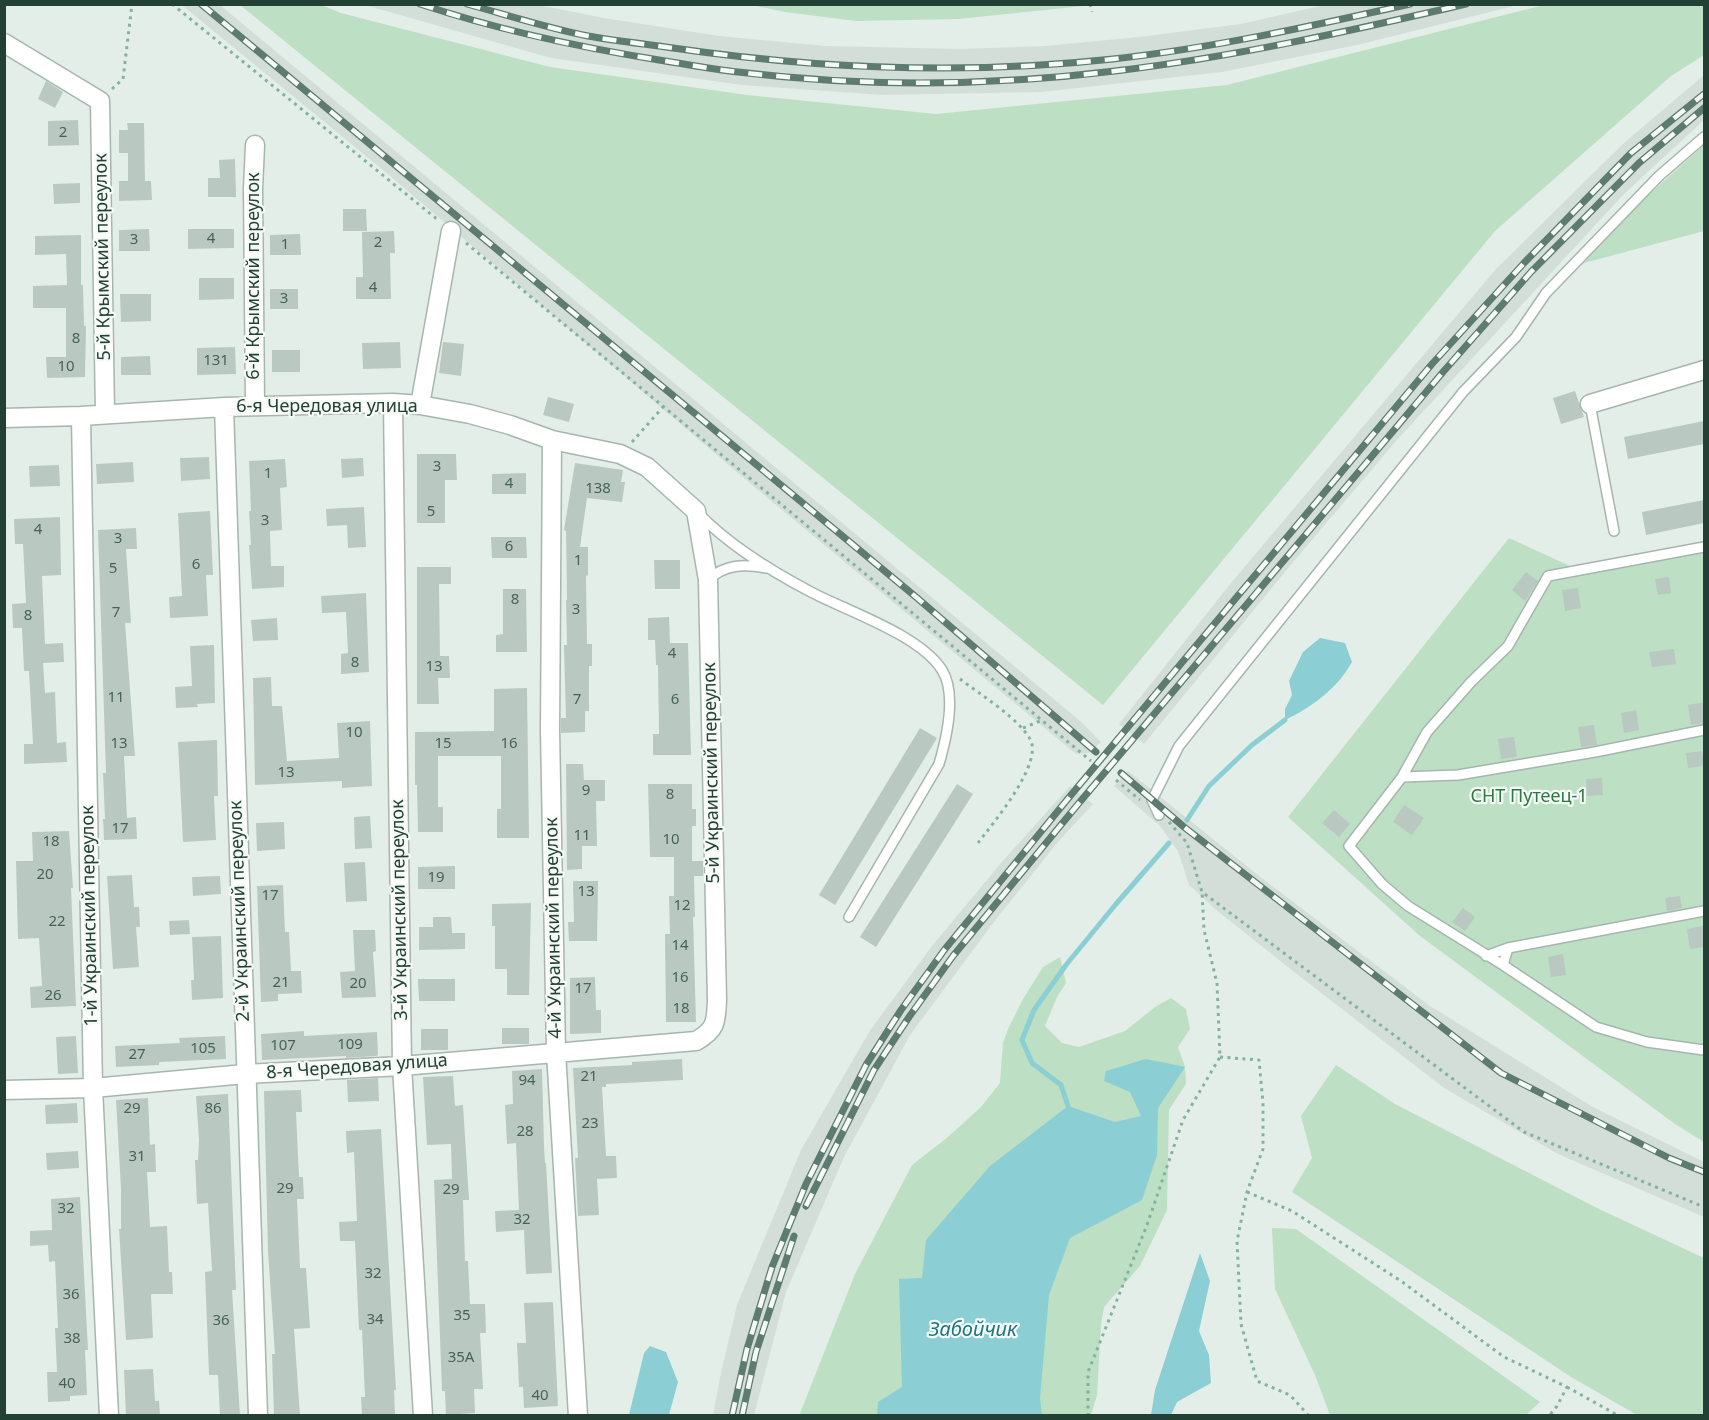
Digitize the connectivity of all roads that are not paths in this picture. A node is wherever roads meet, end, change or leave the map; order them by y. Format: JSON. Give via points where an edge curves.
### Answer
{"nodes":[{"id":1,"x":4,"y":43,"type":"edge"},
{"id":2,"x":1704,"y":137,"type":"edge"},
{"id":3,"x":255,"y":145,"type":"dead end"},
{"id":4,"x":450,"y":231,"type":"road end"},
{"id":5,"x":1704,"y":370,"type":"edge"},
{"id":6,"x":393,"y":403,"type":"junction"},
{"id":7,"x":1590,"y":404,"type":"joint"},
{"id":8,"x":420,"y":405,"type":"junction"},
{"id":9,"x":255,"y":406,"type":"junction"},
{"id":10,"x":224,"y":407,"type":"junction"},
{"id":11,"x":105,"y":414,"type":"junction"},
{"id":12,"x":81,"y":416,"type":"junction"},
{"id":13,"x":4,"y":418,"type":"edge"},
{"id":14,"x":552,"y":440,"type":"junction"},
{"id":15,"x":696,"y":511,"type":"junction"},
{"id":16,"x":1614,"y":531,"type":"dead end"},
{"id":17,"x":1704,"y":547,"type":"edge"},
{"id":18,"x":771,"y":569,"type":"junction"},
{"id":19,"x":708,"y":580,"type":"junction"},
{"id":20,"x":1704,"y":730,"type":"edge"},
{"id":21,"x":1402,"y":777,"type":"junction"},
{"id":22,"x":1159,"y":815,"type":"road end"},
{"id":23,"x":1704,"y":910,"type":"edge"},
{"id":24,"x":849,"y":917,"type":"dead end"},
{"id":25,"x":1509,"y":948,"type":"junction"},
{"id":26,"x":1486,"y":956,"type":"junction"},
{"id":27,"x":1503,"y":965,"type":"junction"},
{"id":28,"x":709,"y":1034,"type":"joint"},
{"id":29,"x":1704,"y":1050,"type":"edge"},
{"id":30,"x":556,"y":1052,"type":"junction"},
{"id":31,"x":402,"y":1065,"type":"junction"},
{"id":32,"x":245,"y":1074,"type":"junction"},
{"id":33,"x":93,"y":1088,"type":"junction"},
{"id":34,"x":4,"y":1090,"type":"edge"},
{"id":35,"x":109,"y":1416,"type":"edge"},
{"id":36,"x":258,"y":1416,"type":"edge"},
{"id":37,"x":423,"y":1416,"type":"edge"},
{"id":38,"x":578,"y":1416,"type":"edge"}],
"edges":[{"from":1,"to":11,"type":"street","name":"5-й Крымский переулок","via":[[100,101]]},
{"from":2,"to":22,"type":"lane","via":[[1659,176],[1546,293],[1516,337],[1433,429],[1179,746],[1152,800]]},
{"from":3,"to":9,"type":"street","name":"6-й Крымский переулок"},
{"from":4,"to":8,"type":"street"},
{"from":5,"to":7,"type":"street"},
{"from":6,"to":8,"type":"street","name":"6-я Чередовая улица"},
{"from":6,"to":9,"type":"street","name":"6-я Чередовая улица"},
{"from":6,"to":31,"type":"street","name":"3-й Украинский переулок"},
{"from":7,"to":16,"type":"lane"},
{"from":8,"to":14,"type":"street","name":"6-я Чередовая улица","via":[[470,414]]},
{"from":9,"to":10,"type":"street","name":"6-я Чередовая улица"},
{"from":10,"to":11,"type":"street","name":"6-я Чередовая улица"},
{"from":10,"to":32,"type":"street","name":"2-й Украинский переулок"},
{"from":11,"to":12,"type":"street","name":"6-я Чередовая улица"},
{"from":12,"to":13,"type":"street","name":"6-я Чередовая улица"},
{"from":12,"to":33,"type":"street","name":"1-й Украинский переулок"},
{"from":14,"to":15,"type":"street","name":"6-я Чередовая улица","via":[[620,454],[647,467]]},
{"from":14,"to":30,"type":"street","name":"4-й Украинский переулок","via":[[550,730]]},
{"from":15,"to":18,"type":"lane","via":[[712,528]]},
{"from":15,"to":19,"type":"street","name":"5-й Украинский переулок"},
{"from":17,"to":21,"type":"lane","via":[[1548,576],[1508,646],[1427,732]]},
{"from":18,"to":19,"type":"lane","via":[[747,564],[724,568]]},
{"from":18,"to":24,"type":"lane","via":[[924,650],[943,671],[946,682],[947,736],[939,764]]},
{"from":19,"to":28,"type":"street","name":"5-й Украинский переулок","via":[[717,1001],[716,1021]]},
{"from":20,"to":21,"type":"lane","via":[[1595,753],[1458,775]]},
{"from":21,"to":26,"type":"lane","via":[[1349,846],[1382,884],[1408,906]]},
{"from":23,"to":25,"type":"lane"},
{"from":25,"to":26,"type":"lane"},
{"from":25,"to":27,"type":"lane"},
{"from":26,"to":27,"type":"lane"},
{"from":27,"to":29,"type":"lane","via":[[1596,1027],[1647,1042]]},
{"from":28,"to":30,"type":"street","name":"8-я Чередовая улица","via":[[696,1041]]},
{"from":30,"to":31,"type":"street","name":"8-я Чередовая улица"},
{"from":30,"to":38,"type":"street","name":"4-й Украинский переулок"},
{"from":31,"to":32,"type":"street","name":"8-я Чередовая улица"},
{"from":31,"to":37,"type":"street","name":"3-й Украинский переулок"},
{"from":32,"to":33,"type":"street","name":"8-я Чередовая улица"},
{"from":32,"to":36,"type":"street","name":"2-й Украинский переулок"},
{"from":33,"to":34,"type":"street","name":"8-я Чередовая улица"},
{"from":33,"to":35,"type":"street","name":"1-й Украинский переулок"}]}
